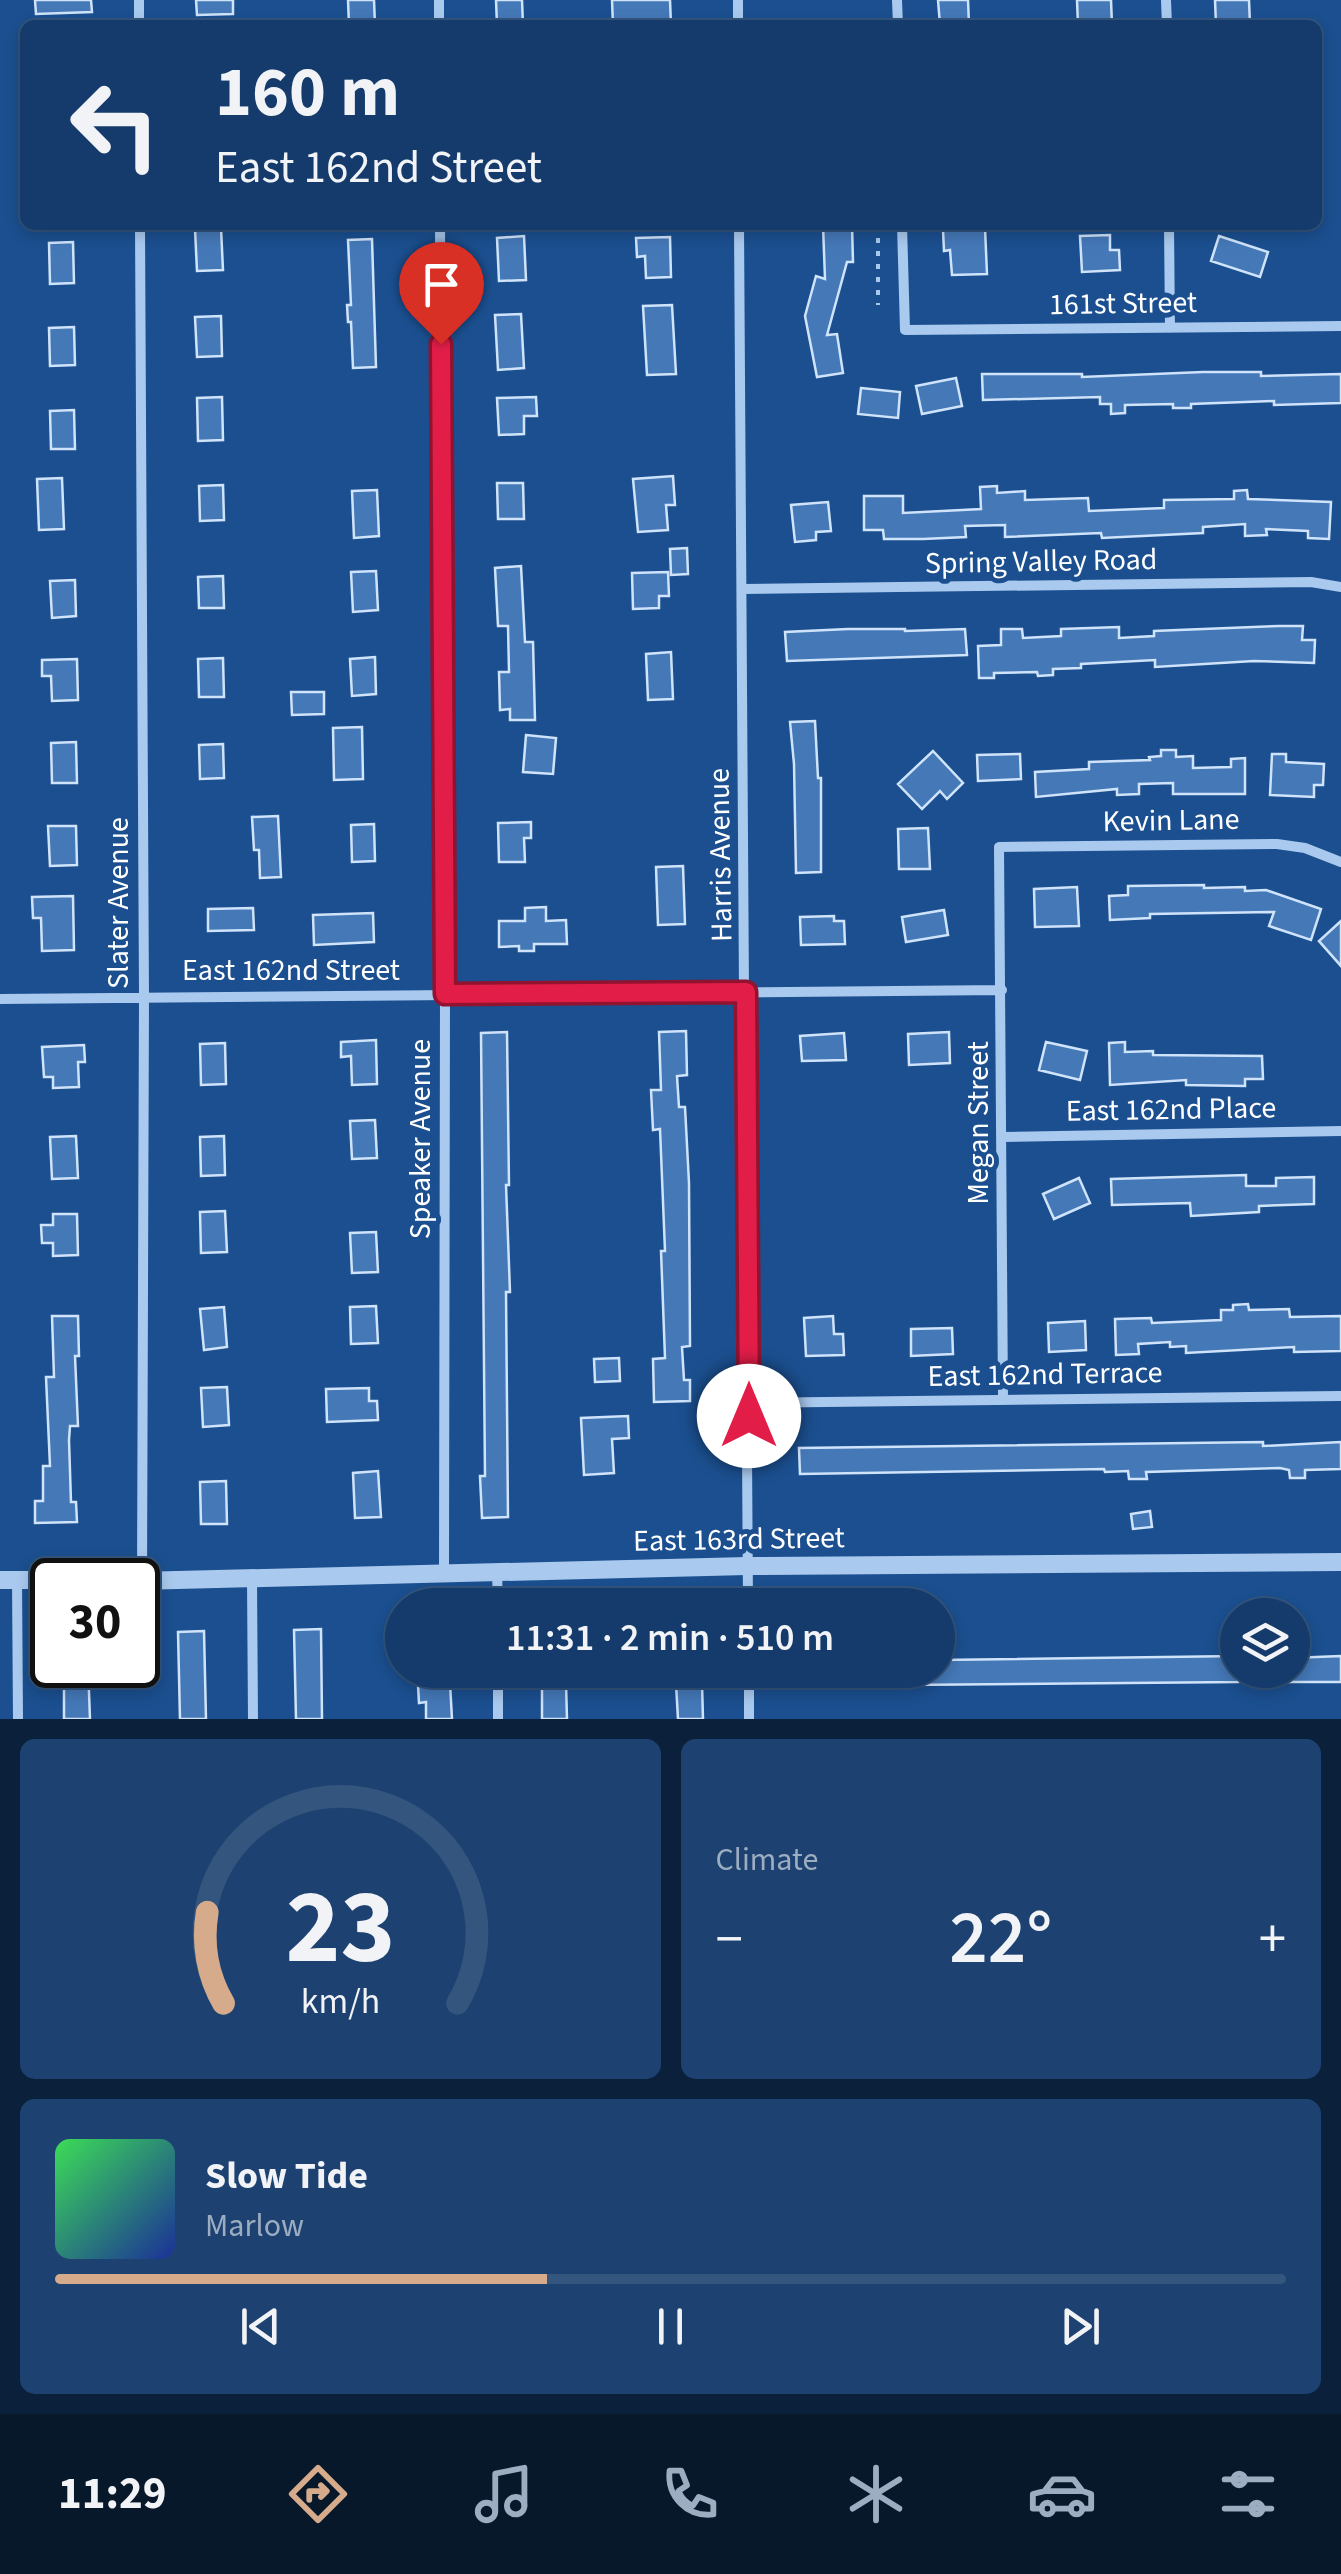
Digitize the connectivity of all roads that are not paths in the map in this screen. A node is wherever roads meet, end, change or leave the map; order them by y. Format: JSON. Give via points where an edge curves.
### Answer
{"nodes":[{"id":1,"x":140,"y":230,"type":"edge"},
{"id":2,"x":440,"y":230,"type":"edge"},
{"id":3,"x":739,"y":230,"type":"edge"},
{"id":4,"x":902,"y":230,"type":"edge"},
{"id":5,"x":1169,"y":230,"type":"edge"},
{"id":6,"x":1341,"y":326,"type":"edge"},
{"id":7,"x":1170,"y":328,"type":"junction"},
{"id":8,"x":1341,"y":587,"type":"edge"},
{"id":9,"x":742,"y":589,"type":"junction"},
{"id":10,"x":999,"y":847,"type":"joint"},
{"id":11,"x":1341,"y":862,"type":"edge"},
{"id":12,"x":1002,"y":990,"type":"junction"},
{"id":13,"x":746,"y":992,"type":"junction"},
{"id":14,"x":445,"y":994,"type":"junction"},
{"id":15,"x":144,"y":996,"type":"junction"},
{"id":16,"x":0,"y":998,"type":"edge"},
{"id":17,"x":1341,"y":1131,"type":"edge"},
{"id":18,"x":1002,"y":1136,"type":"junction"},
{"id":19,"x":1341,"y":1396,"type":"edge"},
{"id":20,"x":1003,"y":1399,"type":"junction"},
{"id":21,"x":749,"y":1403,"type":"junction"},
{"id":22,"x":140,"y":1558,"type":"edge"},
{"id":23,"x":1341,"y":1562,"type":"edge"},
{"id":24,"x":747,"y":1566,"type":"junction"},
{"id":25,"x":497,"y":1572,"type":"junction"},
{"id":26,"x":444,"y":1573,"type":"junction"},
{"id":27,"x":9,"y":1580,"type":"edge"},
{"id":28,"x":252,"y":1580,"type":"junction"},
{"id":29,"x":160,"y":1581,"type":"edge"},
{"id":30,"x":497,"y":1588,"type":"edge"},
{"id":31,"x":748,"y":1588,"type":"edge"},
{"id":32,"x":498,"y":1688,"type":"edge"},
{"id":33,"x":749,"y":1688,"type":"edge"},
{"id":34,"x":18,"y":1719,"type":"edge"},
{"id":35,"x":252,"y":1719,"type":"edge"},
{"id":36,"x":498,"y":1719,"type":"edge"},
{"id":37,"x":749,"y":1719,"type":"edge"}],
"edges":[{"from":1,"to":15,"type":"street","name":"Slater Avenue"},
{"from":2,"to":14,"type":"street","name":"Speaker Avenue"},
{"from":3,"to":9,"type":"street","name":"Harris Avenue"},
{"from":4,"to":7,"type":"street","name":"161st Street","via":[[905,330]]},
{"from":5,"to":7,"type":"street"},
{"from":6,"to":7,"type":"street","name":"161st Street"},
{"from":8,"to":9,"type":"street","name":"Spring Valley Road","via":[[1311,582]]},
{"from":9,"to":13,"type":"street","name":"Harris Avenue"},
{"from":10,"to":11,"type":"street","name":"Kevin Lane","via":[[1276,844]]},
{"from":10,"to":12,"type":"street","name":"Megan Street"},
{"from":12,"to":13,"type":"street","name":"East 162nd Street"},
{"from":12,"to":18,"type":"street","name":"Megan Street"},
{"from":13,"to":14,"type":"street","name":"East 162nd Street"},
{"from":13,"to":21,"type":"street","name":"Harris Avenue"},
{"from":14,"to":15,"type":"street","name":"East 162nd Street"},
{"from":14,"to":26,"type":"street","name":"Speaker Avenue"},
{"from":15,"to":16,"type":"street","name":"East 162nd Street"},
{"from":15,"to":22,"type":"street","name":"Slater Avenue"},
{"from":17,"to":18,"type":"street","name":"East 162nd Place"},
{"from":18,"to":20,"type":"street","name":"Megan Street"},
{"from":19,"to":20,"type":"street","name":"East 162nd Terrace"},
{"from":20,"to":21,"type":"street","name":"East 162nd Terrace"},
{"from":21,"to":24,"type":"street","name":"Harris Avenue"},
{"from":23,"to":24,"type":"street","name":"East 163rd Street"},
{"from":24,"to":25,"type":"street","name":"East 163rd Street"},
{"from":24,"to":31,"type":"street","name":"Harris Avenue"},
{"from":25,"to":26,"type":"street","name":"East 163rd Street"},
{"from":25,"to":30,"type":"street"},
{"from":26,"to":28,"type":"street","name":"East 163rd Street"},
{"from":27,"to":34,"type":"street"},
{"from":28,"to":29,"type":"street","name":"East 163rd Street"},
{"from":28,"to":35,"type":"street"},
{"from":32,"to":36,"type":"street"},
{"from":33,"to":37,"type":"street"}]}
